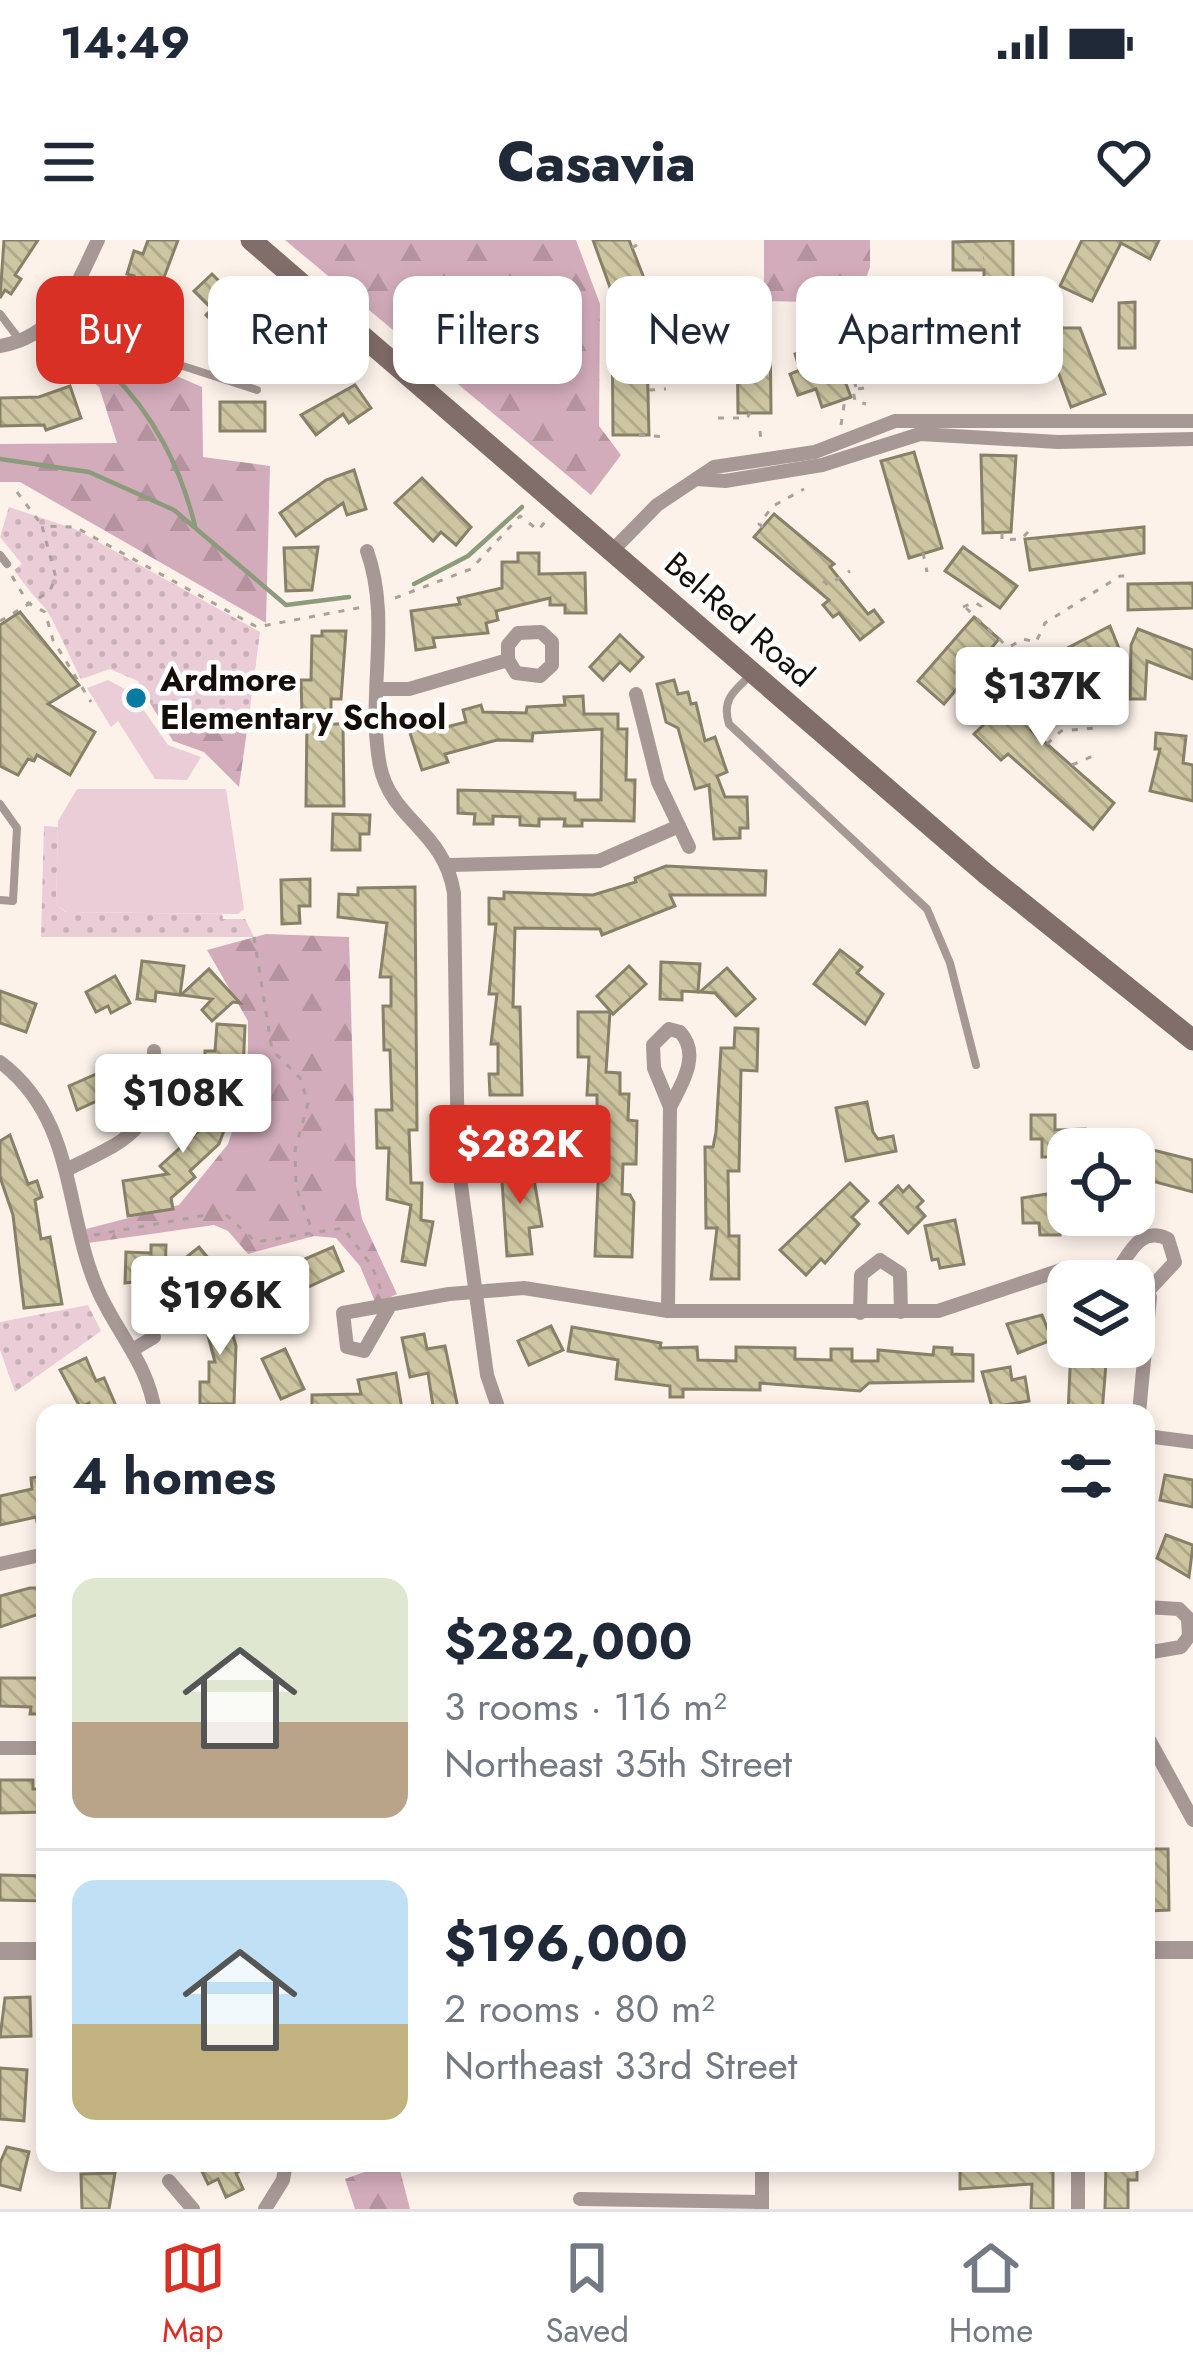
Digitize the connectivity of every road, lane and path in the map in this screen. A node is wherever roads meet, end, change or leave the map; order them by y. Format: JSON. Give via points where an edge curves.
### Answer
{"nodes":[{"id":1,"x":98,"y":240,"type":"edge"},
{"id":2,"x":251,"y":240,"type":"edge"},
{"id":3,"x":644,"y":240,"type":"edge"},
{"id":4,"x":632,"y":248,"type":"dead end"},
{"id":5,"x":968,"y":258,"type":"dead end"},
{"id":6,"x":984,"y":258,"type":"dead end"},
{"id":7,"x":656,"y":275,"type":"dead end"},
{"id":8,"x":79,"y":276,"type":"edge"},
{"id":9,"x":653,"y":276,"type":"edge"},
{"id":10,"x":0,"y":314,"type":"edge"},
{"id":11,"x":36,"y":330,"type":"edge"},
{"id":12,"x":20,"y":340,"type":"junction"},
{"id":13,"x":0,"y":346,"type":"edge"},
{"id":14,"x":184,"y":367,"type":"edge"},
{"id":15,"x":851,"y":384,"type":"edge"},
{"id":16,"x":864,"y":388,"type":"dead end"},
{"id":17,"x":667,"y":389,"type":"dead end"},
{"id":18,"x":852,"y":389,"type":"junction"},
{"id":19,"x":257,"y":390,"type":"dead end"},
{"id":20,"x":649,"y":390,"type":"dead end"},
{"id":21,"x":855,"y":401,"type":"junction"},
{"id":22,"x":866,"y":404,"type":"dead end"},
{"id":23,"x":750,"y":413,"type":"dead end"},
{"id":24,"x":718,"y":418,"type":"dead end"},
{"id":25,"x":1193,"y":421,"type":"edge"},
{"id":26,"x":1057,"y":423,"type":"junction"},
{"id":27,"x":898,"y":429,"type":"junction"},
{"id":28,"x":759,"y":432,"type":"dead end"},
{"id":29,"x":843,"y":433,"type":"dead end"},
{"id":30,"x":639,"y":435,"type":"dead end"},
{"id":31,"x":667,"y":436,"type":"dead end"},
{"id":32,"x":1193,"y":439,"type":"edge"},
{"id":33,"x":1058,"y":442,"type":"junction"},
{"id":34,"x":761,"y":444,"type":"dead end"},
{"id":35,"x":804,"y":489,"type":"dead end"},
{"id":36,"x":16,"y":492,"type":"dead end"},
{"id":37,"x":560,"y":506,"type":"junction"},
{"id":38,"x":42,"y":526,"type":"junction"},
{"id":39,"x":1034,"y":526,"type":"dead end"},
{"id":40,"x":763,"y":527,"type":"dead end"},
{"id":41,"x":1001,"y":533,"type":"dead end"},
{"id":42,"x":367,"y":550,"type":"dead end"},
{"id":43,"x":612,"y":551,"type":"junction"},
{"id":44,"x":923,"y":554,"type":"dead end"},
{"id":45,"x":0,"y":555,"type":"edge"},
{"id":46,"x":8,"y":564,"type":"joint"},
{"id":47,"x":850,"y":572,"type":"dead end"},
{"id":48,"x":927,"y":572,"type":"dead end"},
{"id":49,"x":1129,"y":576,"type":"dead end"},
{"id":50,"x":824,"y":581,"type":"dead end"},
{"id":51,"x":986,"y":598,"type":"dead end"},
{"id":52,"x":28,"y":603,"type":"junction"},
{"id":53,"x":381,"y":603,"type":"junction"},
{"id":54,"x":0,"y":621,"type":"edge"},
{"id":55,"x":1010,"y":647,"type":"junction"},
{"id":56,"x":508,"y":660,"type":"dead end"},
{"id":57,"x":753,"y":673,"type":"junction"},
{"id":58,"x":379,"y":689,"type":"junction"},
{"id":59,"x":636,"y":694,"type":"dead end"},
{"id":60,"x":1095,"y":695,"type":"dead end"},
{"id":61,"x":91,"y":702,"type":"dead end"},
{"id":62,"x":1095,"y":728,"type":"dead end"},
{"id":63,"x":1046,"y":744,"type":"dead end"},
{"id":64,"x":1095,"y":755,"type":"dead end"},
{"id":65,"x":1072,"y":765,"type":"dead end"},
{"id":66,"x":0,"y":804,"type":"edge"},
{"id":67,"x":679,"y":826,"type":"junction"},
{"id":68,"x":689,"y":847,"type":"dead end"},
{"id":69,"x":450,"y":865,"type":"junction"},
{"id":70,"x":0,"y":900,"type":"edge"},
{"id":71,"x":254,"y":937,"type":"dead end"},
{"id":72,"x":1193,"y":1040,"type":"edge"},
{"id":73,"x":154,"y":1051,"type":"dead end"},
{"id":74,"x":0,"y":1062,"type":"edge"},
{"id":75,"x":976,"y":1065,"type":"dead end"},
{"id":76,"x":670,"y":1107,"type":"junction"},
{"id":77,"x":68,"y":1168,"type":"junction"},
{"id":78,"x":312,"y":1230,"type":"junction"},
{"id":79,"x":85,"y":1237,"type":"junction"},
{"id":80,"x":1126,"y":1260,"type":"edge"},
{"id":81,"x":1047,"y":1274,"type":"edge"},
{"id":82,"x":1155,"y":1284,"type":"edge"},
{"id":83,"x":475,"y":1291,"type":"junction"},
{"id":84,"x":388,"y":1309,"type":"joint"},
{"id":85,"x":668,"y":1311,"type":"junction"},
{"id":86,"x":901,"y":1312,"type":"junction"},
{"id":87,"x":860,"y":1313,"type":"junction"},
{"id":88,"x":154,"y":1337,"type":"dead end"},
{"id":89,"x":134,"y":1349,"type":"junction"},
{"id":90,"x":1142,"y":1368,"type":"edge"},
{"id":91,"x":152,"y":1404,"type":"edge"},
{"id":92,"x":497,"y":1404,"type":"edge"},
{"id":93,"x":1140,"y":1404,"type":"edge"},
{"id":94,"x":1155,"y":1437,"type":"edge"},
{"id":95,"x":1193,"y":1442,"type":"edge"},
{"id":96,"x":36,"y":1556,"type":"edge"},
{"id":97,"x":0,"y":1564,"type":"edge"},
{"id":98,"x":1155,"y":1608,"type":"edge"},
{"id":99,"x":1155,"y":1651,"type":"edge"},
{"id":100,"x":0,"y":1748,"type":"edge"},
{"id":101,"x":36,"y":1748,"type":"edge"},
{"id":102,"x":1155,"y":1750,"type":"edge"},
{"id":103,"x":1193,"y":1820,"type":"edge"},
{"id":104,"x":1155,"y":1950,"type":"edge"},
{"id":105,"x":1193,"y":1950,"type":"edge"},
{"id":106,"x":0,"y":1951,"type":"edge"},
{"id":107,"x":36,"y":1951,"type":"edge"},
{"id":108,"x":284,"y":2172,"type":"edge"},
{"id":109,"x":762,"y":2172,"type":"edge"},
{"id":110,"x":1078,"y":2172,"type":"edge"},
{"id":111,"x":169,"y":2181,"type":"dead end"},
{"id":112,"x":580,"y":2199,"type":"dead end"},
{"id":113,"x":762,"y":2205,"type":"edge"},
{"id":114,"x":193,"y":2209,"type":"edge"},
{"id":115,"x":265,"y":2209,"type":"edge"},
{"id":116,"x":1078,"y":2209,"type":"edge"}],
"edges":[{"from":1,"to":8,"type":"street"},
{"from":2,"to":37,"type":"main road","name":"Bel-Red Road"},
{"from":3,"to":4,"type":"path"},
{"from":5,"to":6,"type":"path"},
{"from":7,"to":9,"type":"path"},
{"from":10,"to":12,"type":"lane"},
{"from":11,"to":12,"type":"street"},
{"from":12,"to":13,"type":"street"},
{"from":14,"to":19,"type":"lane"},
{"from":15,"to":18,"type":"path"},
{"from":16,"to":18,"type":"path"},
{"from":17,"to":20,"type":"path"},
{"from":18,"to":21,"type":"path"},
{"from":21,"to":22,"type":"path"},
{"from":21,"to":29,"type":"path","via":[[845,401]]},
{"from":23,"to":24,"type":"path"},
{"from":25,"to":26,"type":"street"},
{"from":26,"to":27,"type":"street"},
{"from":26,"to":33,"type":"street"},
{"from":27,"to":33,"type":"street"},
{"from":27,"to":43,"type":"street","via":[[819,458],[714,467],[656,505]]},
{"from":28,"to":34,"type":"path"},
{"from":30,"to":31,"type":"path"},
{"from":32,"to":33,"type":"street"},
{"from":35,"to":40,"type":"path","via":[[773,506]]},
{"from":36,"to":38,"type":"path"},
{"from":37,"to":43,"type":"main road","name":"Bel-Red Road"},
{"from":37,"to":53,"type":"path","via":[[538,530],[520,516],[471,569]]},
{"from":38,"to":52,"type":"path","via":[[56,578]]},
{"from":38,"to":53,"type":"path","via":[[74,527],[257,627]]},
{"from":39,"to":41,"type":"path","via":[[1022,539],[1002,540]]},
{"from":42,"to":53,"type":"street"},
{"from":43,"to":57,"type":"main road","name":"Bel-Red Road"},
{"from":44,"to":48,"type":"path"},
{"from":45,"to":46,"type":"lane"},
{"from":46,"to":52,"type":"path"},
{"from":47,"to":50,"type":"path"},
{"from":49,"to":55,"type":"path","via":[[1045,623],[1036,642]]},
{"from":51,"to":55,"type":"path","via":[[964,608]]},
{"from":52,"to":54,"type":"path"},
{"from":52,"to":61,"type":"path","via":[[45,612]]},
{"from":53,"to":58,"type":"street"},
{"from":55,"to":60,"type":"path","via":[[1072,692]]},
{"from":56,"to":58,"type":"street","via":[[409,689]]},
{"from":57,"to":72,"type":"main road","name":"Bel-Red Road"},
{"from":57,"to":75,"type":"lane","via":[[728,696],[729,724],[927,909]]},
{"from":58,"to":69,"type":"street","via":[[386,785]]},
{"from":59,"to":67,"type":"street","via":[[658,782]]},
{"from":62,"to":63,"type":"path","via":[[1061,731]]},
{"from":64,"to":65,"type":"path"},
{"from":66,"to":70,"type":"lane","via":[[17,828],[13,901]]},
{"from":67,"to":68,"type":"street"},
{"from":67,"to":69,"type":"street","via":[[599,861]]},
{"from":69,"to":83,"type":"street","via":[[458,1162]]},
{"from":71,"to":78,"type":"path","via":[[272,1050],[300,1078],[308,1103],[295,1150],[296,1187]]},
{"from":73,"to":77,"type":"street","via":[[156,1093],[138,1130]]},
{"from":74,"to":77,"type":"street","via":[[23,1080]]},
{"from":76,"to":76,"type":"street","via":[[688,1070],[689,1044],[669,1029],[653,1046]]},
{"from":76,"to":85,"type":"street"},
{"from":77,"to":79,"type":"street"},
{"from":78,"to":79,"type":"path","via":[[256,1242],[224,1212]]},
{"from":78,"to":84,"type":"path","via":[[343,1228],[372,1266]]},
{"from":79,"to":89,"type":"street","via":[[94,1283]]},
{"from":80,"to":82,"type":"street","via":[[1143,1237],[1168,1239],[1175,1262]]},
{"from":81,"to":86,"type":"street","via":[[964,1307]]},
{"from":83,"to":84,"type":"street"},
{"from":83,"to":85,"type":"street","via":[[569,1293]]},
{"from":83,"to":92,"type":"street"},
{"from":85,"to":87,"type":"street"},
{"from":86,"to":87,"type":"street"},
{"from":86,"to":87,"type":"street","via":[[900,1273],[880,1260],[861,1275]]},
{"from":88,"to":89,"type":"street"},
{"from":89,"to":91,"type":"street"},
{"from":90,"to":93,"type":"street"},
{"from":94,"to":95,"type":"street"},
{"from":96,"to":97,"type":"street"},
{"from":98,"to":99,"type":"street","via":[[1179,1609],[1189,1636],[1180,1647]]},
{"from":100,"to":101,"type":"street"},
{"from":102,"to":103,"type":"street"},
{"from":104,"to":105,"type":"street"},
{"from":106,"to":107,"type":"street"},
{"from":108,"to":115,"type":"street"},
{"from":109,"to":113,"type":"street"},
{"from":110,"to":116,"type":"street"},
{"from":111,"to":114,"type":"street"},
{"from":112,"to":113,"type":"street"}]}
